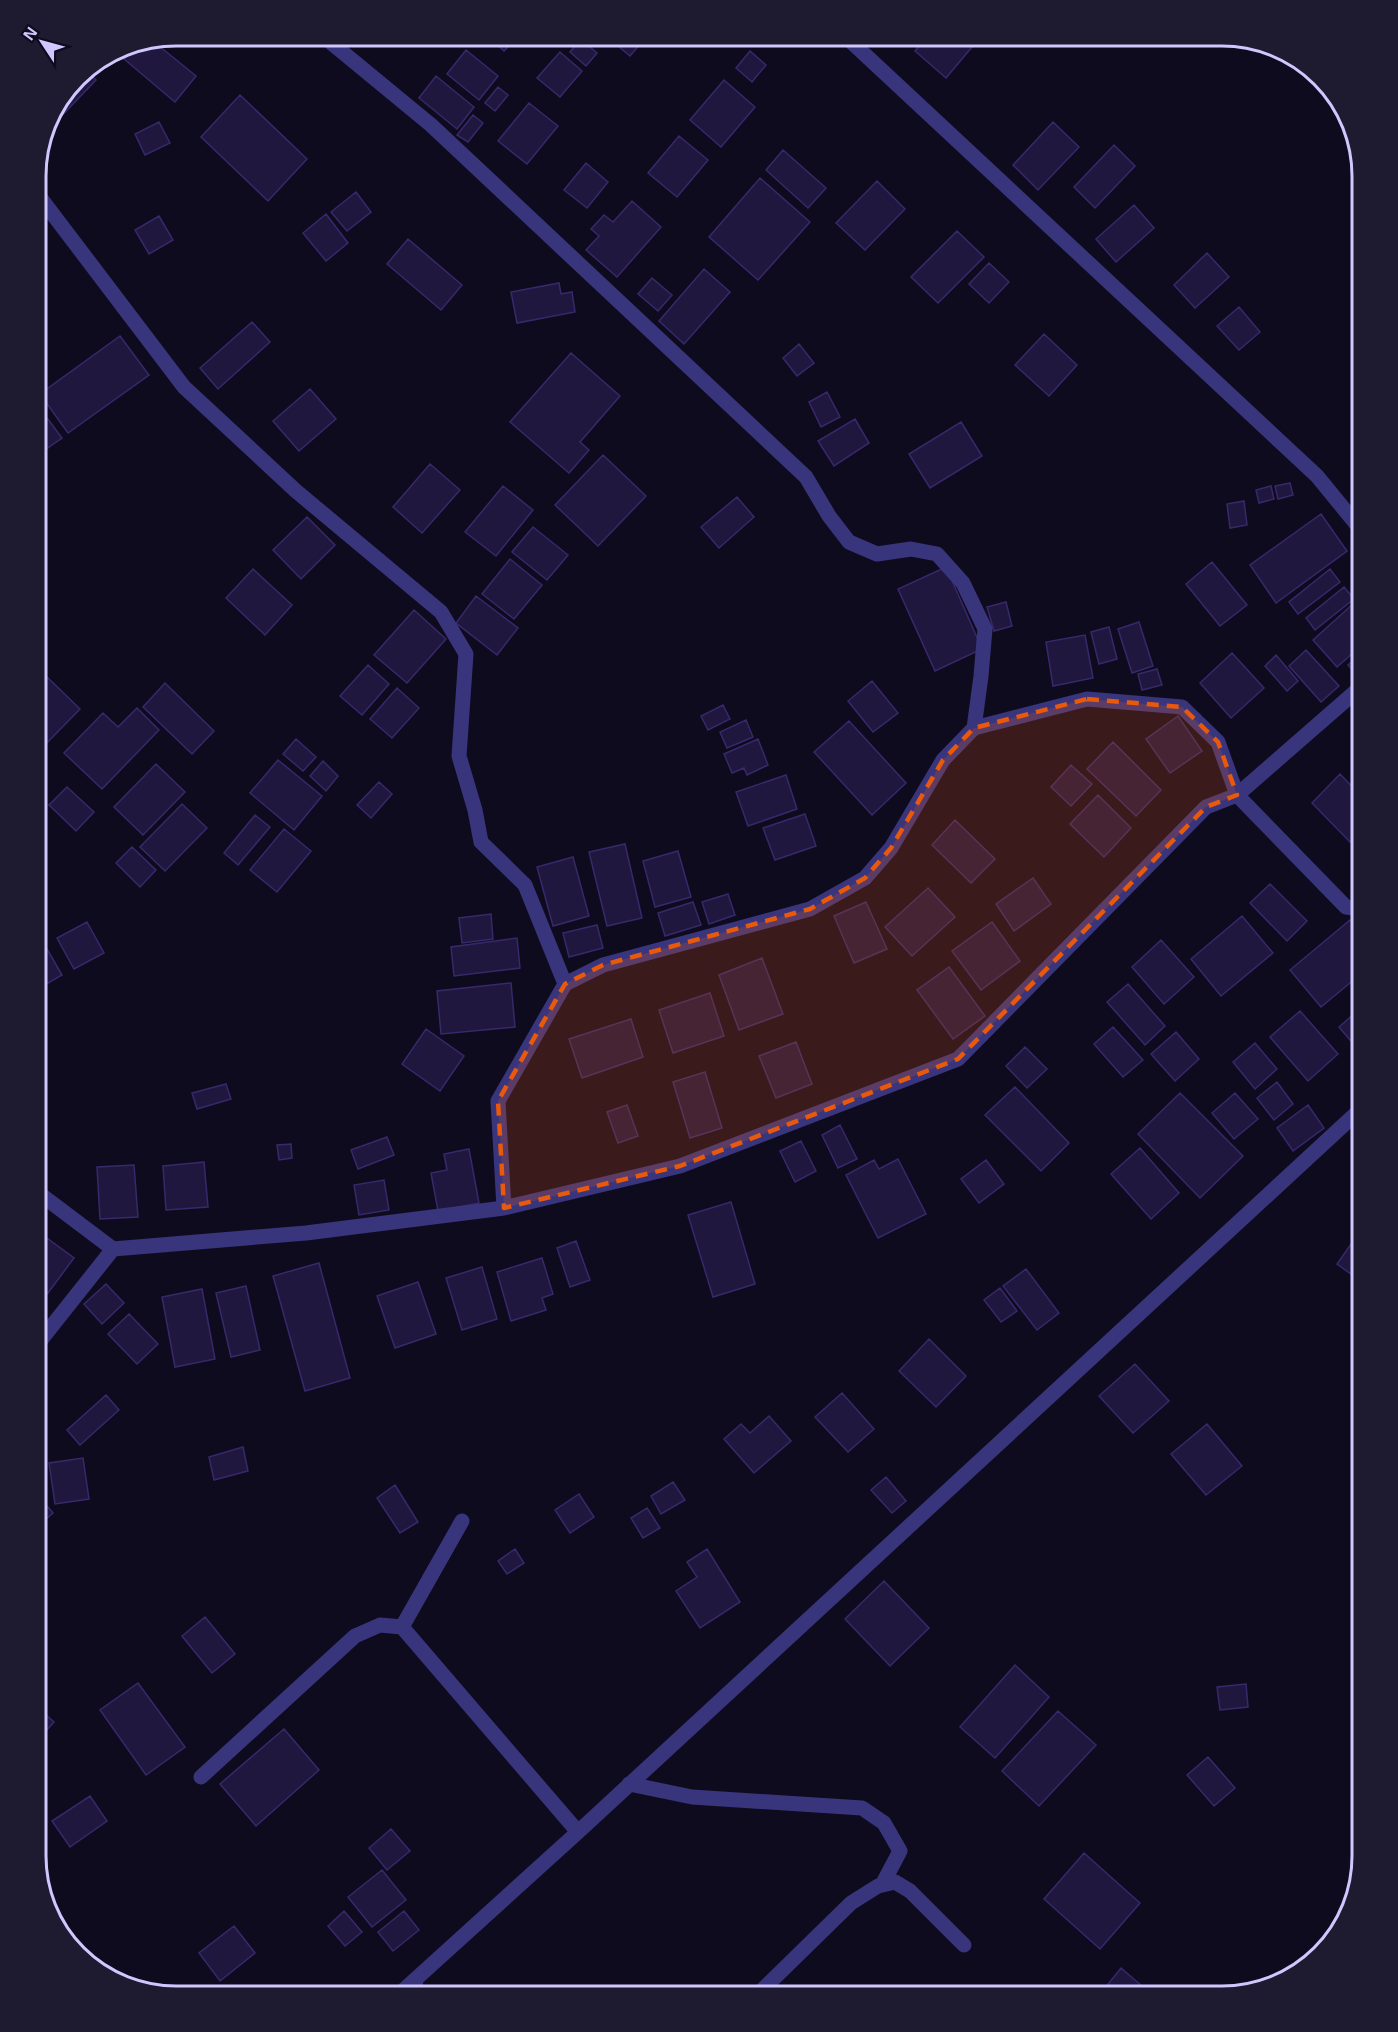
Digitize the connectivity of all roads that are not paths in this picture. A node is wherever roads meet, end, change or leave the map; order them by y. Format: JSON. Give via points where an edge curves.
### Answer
{"nodes":[{"id":1,"x":336,"y":47,"type":"edge"},
{"id":2,"x":857,"y":47,"type":"edge"},
{"id":3,"x":47,"y":206,"type":"edge"},
{"id":4,"x":1352,"y":519,"type":"edge"},
{"id":5,"x":1352,"y":695,"type":"edge"},
{"id":6,"x":974,"y":728,"type":"junction"},
{"id":7,"x":1237,"y":795,"type":"junction"},
{"id":8,"x":1352,"y":908,"type":"edge"},
{"id":9,"x":565,"y":984,"type":"junction"},
{"id":10,"x":1352,"y":1117,"type":"edge"},
{"id":11,"x":46,"y":1199,"type":"edge"},
{"id":12,"x":504,"y":1208,"type":"junction"},
{"id":13,"x":113,"y":1249,"type":"junction"},
{"id":14,"x":46,"y":1333,"type":"edge"},
{"id":15,"x":462,"y":1521,"type":"dead end"},
{"id":16,"x":402,"y":1627,"type":"junction"},
{"id":17,"x":201,"y":1777,"type":"dead end"},
{"id":18,"x":629,"y":1784,"type":"junction"},
{"id":19,"x":578,"y":1832,"type":"junction"},
{"id":20,"x":882,"y":1886,"type":"junction"},
{"id":21,"x":964,"y":1945,"type":"dead end"},
{"id":22,"x":415,"y":1980,"type":"junction"},
{"id":23,"x":409,"y":1985,"type":"edge"},
{"id":24,"x":416,"y":1985,"type":"edge"},
{"id":25,"x":767,"y":1986,"type":"edge"}],
"edges":[{"from":1,"to":6,"type":"street","via":[[431,125],[806,477],[849,542],[877,554],[911,549],[937,554],[963,583],[985,629]]},
{"from":2,"to":4,"type":"street","via":[[1317,476]]},
{"from":3,"to":9,"type":"street","via":[[184,387],[296,491],[441,612],[466,654],[459,756],[481,842],[525,885]]},
{"from":5,"to":7,"type":"street"},
{"from":6,"to":7,"type":"street","via":[[1087,699],[1182,707],[1218,742]]},
{"from":6,"to":9,"type":"street","via":[[943,760],[891,848],[865,878],[810,909],[603,965]]},
{"from":7,"to":8,"type":"street","via":[[1346,907]]},
{"from":7,"to":12,"type":"street","via":[[1206,807],[958,1059],[680,1166]]},
{"from":9,"to":12,"type":"street","via":[[498,1101]]},
{"from":10,"to":18,"type":"street"},
{"from":11,"to":13,"type":"street"},
{"from":12,"to":13,"type":"street","via":[[306,1233]]},
{"from":13,"to":14,"type":"street"},
{"from":15,"to":16,"type":"street"},
{"from":16,"to":17,"type":"street","via":[[380,1625],[356,1636]]},
{"from":16,"to":19,"type":"street"},
{"from":18,"to":19,"type":"street"},
{"from":18,"to":20,"type":"street","via":[[692,1797],[862,1808],[884,1823],[900,1851]]},
{"from":19,"to":22,"type":"street"},
{"from":20,"to":21,"type":"street","via":[[895,1882],[910,1891]]},
{"from":20,"to":25,"type":"street","via":[[851,1903]]},
{"from":22,"to":23,"type":"street"},
{"from":22,"to":24,"type":"street"}]}
